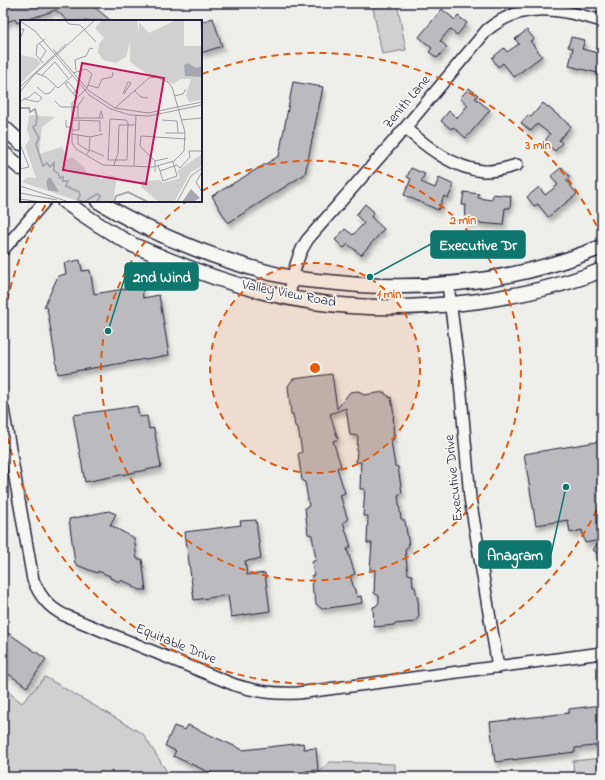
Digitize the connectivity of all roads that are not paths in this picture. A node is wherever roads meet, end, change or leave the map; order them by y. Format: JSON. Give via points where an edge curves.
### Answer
{"nodes":[{"id":1,"x":602,"y":21,"type":"edge"},
{"id":2,"x":3,"y":127,"type":"edge"},
{"id":3,"x":405,"y":128,"type":"junction"},
{"id":4,"x":20,"y":141,"type":"edge"},
{"id":5,"x":3,"y":153,"type":"edge"},
{"id":6,"x":517,"y":165,"type":"dead end"},
{"id":7,"x":20,"y":167,"type":"edge"},
{"id":8,"x":44,"y":202,"type":"edge"},
{"id":9,"x":65,"y":202,"type":"edge"},
{"id":10,"x":100,"y":202,"type":"edge"},
{"id":11,"x":602,"y":248,"type":"edge"},
{"id":12,"x":3,"y":250,"type":"edge"},
{"id":13,"x":602,"y":270,"type":"edge"},
{"id":14,"x":293,"y":278,"type":"junction"},
{"id":15,"x":448,"y":284,"type":"junction"},
{"id":16,"x":289,"y":297,"type":"junction"},
{"id":17,"x":450,"y":305,"type":"junction"},
{"id":18,"x":3,"y":409,"type":"edge"},
{"id":19,"x":602,"y":653,"type":"edge"},
{"id":20,"x":498,"y":667,"type":"junction"}],
"edges":[{"from":1,"to":3,"type":"street","name":"Zenith Lane","via":[[546,7],[533,7],[507,14],[487,30]]},
{"from":2,"to":4,"type":"main road"},
{"from":3,"to":6,"type":"street","via":[[423,144],[464,166],[483,171]]},
{"from":3,"to":14,"type":"street","name":"Zenith Lane","via":[[308,239],[298,257]]},
{"from":5,"to":7,"type":"main road"},
{"from":8,"to":12,"type":"street"},
{"from":9,"to":16,"type":"main road","name":"Valley View Road","via":[[133,245],[225,281]]},
{"from":10,"to":14,"type":"main road","name":"Valley View Road","via":[[159,235],[222,258]]},
{"from":11,"to":15,"type":"main road","name":"Valley View Road","via":[[558,263],[496,279]]},
{"from":13,"to":17,"type":"main road","name":"Valley View Road","via":[[542,290]]},
{"from":14,"to":15,"type":"main road","name":"Valley View Road","via":[[348,285],[396,287]]},
{"from":14,"to":16,"type":"street","name":"Zenith Lane"},
{"from":15,"to":17,"type":"street","name":"Executive Drive"},
{"from":16,"to":17,"type":"main road","name":"Valley View Road","via":[[363,307]]},
{"from":17,"to":20,"type":"street","name":"Executive Drive","via":[[459,371],[470,498]]},
{"from":18,"to":20,"type":"street","name":"Equitable Drive","via":[[34,580],[45,602],[58,612],[235,685],[276,694]]},
{"from":19,"to":20,"type":"street","name":"Equitable Drive"}]}
